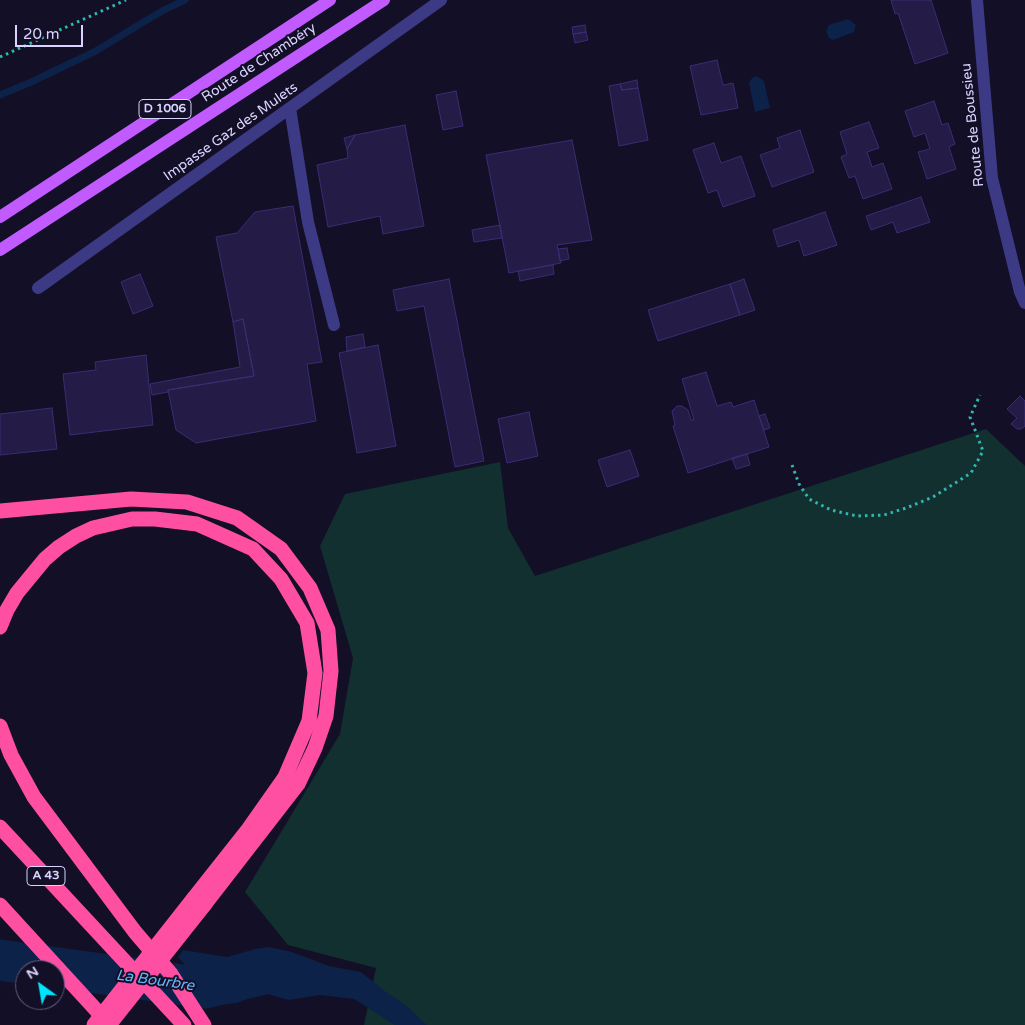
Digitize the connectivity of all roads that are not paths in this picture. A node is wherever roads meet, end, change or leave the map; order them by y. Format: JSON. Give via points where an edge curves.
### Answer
{"nodes":[{"id":1,"x":330,"y":0,"type":"edge"},
{"id":2,"x":384,"y":0,"type":"edge"},
{"id":3,"x":441,"y":0,"type":"edge"},
{"id":4,"x":976,"y":0,"type":"edge"},
{"id":5,"x":290,"y":108,"type":"junction"},
{"id":6,"x":0,"y":217,"type":"edge"},
{"id":7,"x":0,"y":250,"type":"edge"},
{"id":8,"x":38,"y":288,"type":"dead end"},
{"id":9,"x":1025,"y":304,"type":"edge"},
{"id":10,"x":334,"y":325,"type":"dead end"},
{"id":11,"x":0,"y":512,"type":"edge"},
{"id":12,"x":0,"y":627,"type":"edge"},
{"id":13,"x":0,"y":726,"type":"edge"},
{"id":14,"x":0,"y":827,"type":"edge"},
{"id":15,"x":200,"y":901,"type":"junction"},
{"id":16,"x":4,"y":909,"type":"edge"},
{"id":17,"x":94,"y":1025,"type":"edge"},
{"id":18,"x":110,"y":1025,"type":"edge"},
{"id":19,"x":184,"y":1025,"type":"edge"},
{"id":20,"x":204,"y":1025,"type":"edge"}],
"edges":[{"from":1,"to":6,"type":"main road","name":"Route de Chambéry","number":"D 1006"},
{"from":2,"to":7,"type":"main road","name":"Route de Chambéry","number":"D 1006"},
{"from":3,"to":5,"type":"street","name":"Impasse Gaz des Mulets"},
{"from":4,"to":9,"type":"street","name":"Route de Boussieu","via":[[992,178]]},
{"from":5,"to":8,"type":"street","name":"Impasse Gaz des Mulets"},
{"from":5,"to":10,"type":"street","via":[[308,222]]},
{"from":11,"to":15,"type":"highway","via":[[131,499],[187,502],[237,518],[281,549],[310,588],[328,630],[331,671],[326,716],[318,740],[298,784]]},
{"from":12,"to":15,"type":"highway","via":[[18,593],[59,547],[93,528],[132,520],[155,518],[197,524],[253,549],[280,579],[307,623],[315,673],[309,721],[285,777]]},
{"from":13,"to":20,"type":"highway","bridge":true,"via":[[11,755],[34,797],[135,932],[171,974]]},
{"from":14,"to":19,"type":"highway","number":"A 43","bridge":true},
{"from":15,"to":17,"type":"highway","bridge":true},
{"from":15,"to":18,"type":"highway","bridge":true},
{"from":16,"to":18,"type":"highway"}]}
